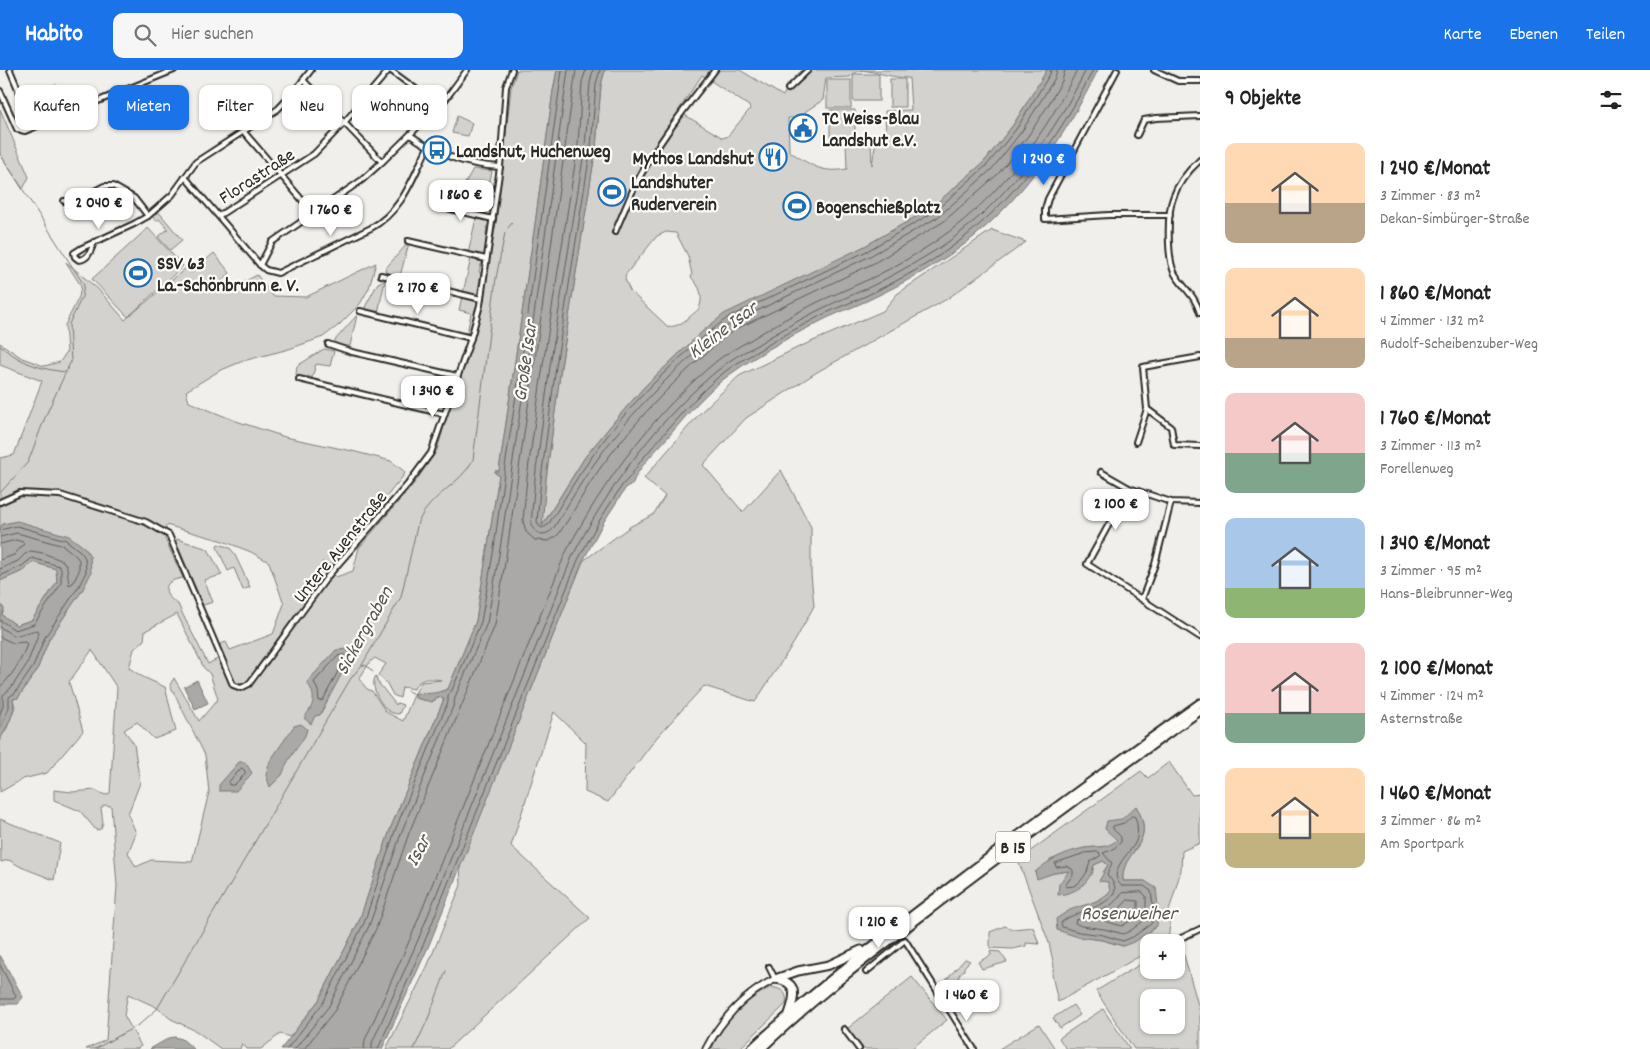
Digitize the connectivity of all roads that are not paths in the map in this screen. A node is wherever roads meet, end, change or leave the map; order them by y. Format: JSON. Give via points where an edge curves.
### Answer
{"nodes":[{"id":1,"x":10,"y":70,"type":"edge"},
{"id":2,"x":174,"y":70,"type":"edge"},
{"id":3,"x":390,"y":70,"type":"edge"},
{"id":4,"x":466,"y":70,"type":"edge"},
{"id":5,"x":512,"y":70,"type":"edge"},
{"id":6,"x":715,"y":70,"type":"edge"},
{"id":7,"x":808,"y":70,"type":"edge"},
{"id":8,"x":1117,"y":70,"type":"edge"},
{"id":9,"x":1154,"y":70,"type":"edge"},
{"id":10,"x":309,"y":71,"type":"edge"},
{"id":11,"x":303,"y":80,"type":"junction"},
{"id":12,"x":1200,"y":81,"type":"edge"},
{"id":13,"x":16,"y":85,"type":"edge"},
{"id":14,"x":410,"y":85,"type":"edge"},
{"id":15,"x":788,"y":89,"type":"dead end"},
{"id":16,"x":0,"y":91,"type":"edge"},
{"id":17,"x":447,"y":97,"type":"edge"},
{"id":18,"x":98,"y":101,"type":"edge"},
{"id":19,"x":1200,"y":116,"type":"edge"},
{"id":20,"x":345,"y":121,"type":"junction"},
{"id":21,"x":15,"y":125,"type":"edge"},
{"id":22,"x":415,"y":130,"type":"edge"},
{"id":23,"x":244,"y":132,"type":"junction"},
{"id":24,"x":1136,"y":134,"type":"dead end"},
{"id":25,"x":410,"y":135,"type":"junction"},
{"id":26,"x":428,"y":147,"type":"junction"},
{"id":27,"x":1200,"y":160,"type":"edge"},
{"id":28,"x":382,"y":162,"type":"junction"},
{"id":29,"x":500,"y":167,"type":"junction"},
{"id":30,"x":282,"y":176,"type":"junction"},
{"id":31,"x":185,"y":177,"type":"junction"},
{"id":32,"x":64,"y":201,"type":"dead end"},
{"id":33,"x":434,"y":205,"type":"dead end"},
{"id":34,"x":314,"y":214,"type":"junction"},
{"id":35,"x":220,"y":215,"type":"junction"},
{"id":36,"x":1170,"y":215,"type":"junction"},
{"id":37,"x":148,"y":216,"type":"junction"},
{"id":38,"x":492,"y":220,"type":"junction"},
{"id":39,"x":615,"y":232,"type":"dead end"},
{"id":40,"x":408,"y":240,"type":"dead end"},
{"id":41,"x":94,"y":242,"type":"junction"},
{"id":42,"x":486,"y":259,"type":"junction"},
{"id":43,"x":260,"y":265,"type":"junction"},
{"id":44,"x":381,"y":274,"type":"dead end"},
{"id":45,"x":480,"y":299,"type":"junction"},
{"id":46,"x":360,"y":311,"type":"dead end"},
{"id":47,"x":1200,"y":313,"type":"edge"},
{"id":48,"x":471,"y":338,"type":"junction"},
{"id":49,"x":328,"y":344,"type":"dead end"},
{"id":50,"x":1200,"y":357,"type":"edge"},
{"id":51,"x":457,"y":376,"type":"junction"},
{"id":52,"x":299,"y":379,"type":"dead end"},
{"id":53,"x":1147,"y":409,"type":"junction"},
{"id":54,"x":444,"y":414,"type":"junction"},
{"id":55,"x":1136,"y":442,"type":"dead end"},
{"id":56,"x":1200,"y":446,"type":"edge"},
{"id":57,"x":1101,"y":472,"type":"dead end"},
{"id":58,"x":1129,"y":488,"type":"junction"},
{"id":59,"x":0,"y":502,"type":"edge"},
{"id":60,"x":1171,"y":502,"type":"junction"},
{"id":61,"x":1200,"y":503,"type":"edge"},
{"id":62,"x":1142,"y":599,"type":"junction"},
{"id":63,"x":1200,"y":637,"type":"edge"},
{"id":64,"x":1200,"y":704,"type":"edge"},
{"id":65,"x":1200,"y":711,"type":"edge"},
{"id":66,"x":1200,"y":929,"type":"edge"},
{"id":67,"x":1185,"y":936,"type":"edge"},
{"id":68,"x":873,"y":945,"type":"junction"},
{"id":69,"x":768,"y":967,"type":"dead end"},
{"id":70,"x":866,"y":972,"type":"dead end"},
{"id":71,"x":775,"y":979,"type":"junction"},
{"id":72,"x":789,"y":1014,"type":"junction"},
{"id":73,"x":844,"y":1029,"type":"dead end"},
{"id":74,"x":771,"y":1040,"type":"junction"},
{"id":75,"x":706,"y":1049,"type":"edge"},
{"id":76,"x":751,"y":1049,"type":"edge"},
{"id":77,"x":761,"y":1049,"type":"edge"},
{"id":78,"x":766,"y":1049,"type":"edge"},
{"id":79,"x":859,"y":1049,"type":"edge"},
{"id":80,"x":974,"y":1049,"type":"edge"}],
"edges":[{"from":1,"to":13,"type":"street"},
{"from":2,"to":18,"type":"street"},
{"from":3,"to":14,"type":"street","name":"Florastraße"},
{"from":3,"to":20,"type":"street","name":"Florastraße"},
{"from":4,"to":17,"type":"street"},
{"from":5,"to":29,"type":"street","name":"Untere Auenstraße","via":[[505,94]]},
{"from":6,"to":39,"type":"street","via":[[650,161]]},
{"from":7,"to":15,"type":"street"},
{"from":8,"to":36,"type":"street","via":[[1048,200],[1045,219]]},
{"from":9,"to":12,"type":"street","via":[[1178,81]]},
{"from":10,"to":11,"type":"street"},
{"from":11,"to":20,"type":"street"},
{"from":11,"to":23,"type":"street","via":[[278,110]]},
{"from":16,"to":21,"type":"street"},
{"from":19,"to":24,"type":"street","via":[[1144,120]]},
{"from":20,"to":28,"type":"street"},
{"from":20,"to":30,"type":"street","name":"Florastraße","via":[[314,154]]},
{"from":22,"to":25,"type":"street"},
{"from":23,"to":30,"type":"street"},
{"from":23,"to":31,"type":"street","via":[[196,162]]},
{"from":25,"to":26,"type":"street"},
{"from":25,"to":28,"type":"street"},
{"from":26,"to":29,"type":"street","via":[[471,164]]},
{"from":26,"to":43,"type":"street","via":[[402,199],[386,219],[278,274]]},
{"from":27,"to":36,"type":"street","via":[[1183,179],[1173,198]]},
{"from":28,"to":34,"type":"street"},
{"from":29,"to":38,"type":"street","name":"Untere Auenstraße"},
{"from":30,"to":34,"type":"street"},
{"from":30,"to":35,"type":"street","name":"Florastraße"},
{"from":31,"to":35,"type":"street"},
{"from":31,"to":37,"type":"street","via":[[172,195]]},
{"from":32,"to":37,"type":"street","via":[[74,202],[104,186],[114,186],[134,198]]},
{"from":33,"to":38,"type":"street"},
{"from":34,"to":43,"type":"street","via":[[272,242]]},
{"from":35,"to":43,"type":"street"},
{"from":36,"to":47,"type":"street","via":[[1170,258],[1175,274],[1196,302]]},
{"from":37,"to":41,"type":"street"},
{"from":38,"to":42,"type":"street","name":"Untere Auenstraße"},
{"from":40,"to":42,"type":"street"},
{"from":41,"to":41,"type":"street","via":[[76,251],[75,257],[84,260]]},
{"from":42,"to":45,"type":"street","name":"Untere Auenstraße"},
{"from":44,"to":45,"type":"street"},
{"from":45,"to":48,"type":"street","name":"Untere Auenstraße"},
{"from":46,"to":48,"type":"street"},
{"from":48,"to":51,"type":"street","name":"Untere Auenstraße"},
{"from":49,"to":51,"type":"street"},
{"from":50,"to":53,"type":"street","via":[[1143,367]]},
{"from":51,"to":54,"type":"street","name":"Untere Auenstraße"},
{"from":52,"to":54,"type":"street"},
{"from":53,"to":55,"type":"street"},
{"from":53,"to":56,"type":"street","via":[[1171,427],[1174,445]]},
{"from":54,"to":59,"type":"street","name":"Untere Auenstraße","via":[[426,461],[328,576],[254,678],[241,688],[232,685],[169,535],[146,522],[60,495],[20,493]]},
{"from":57,"to":58,"type":"street"},
{"from":58,"to":60,"type":"street"},
{"from":58,"to":62,"type":"street","via":[[1087,564]]},
{"from":60,"to":61,"type":"street"},
{"from":60,"to":62,"type":"street"},
{"from":62,"to":63,"type":"street"},
{"from":64,"to":68,"type":"highway","number":"B 15"},
{"from":65,"to":74,"type":"highway","number":"B 15","via":[[889,941]]},
{"from":66,"to":67,"type":"street"},
{"from":68,"to":71,"type":"highway","via":[[829,965]]},
{"from":68,"to":72,"type":"highway","number":"B 15"},
{"from":69,"to":71,"type":"street"},
{"from":70,"to":80,"type":"street","via":[[905,940]]},
{"from":71,"to":72,"type":"highway","via":[[788,983],[794,992]]},
{"from":71,"to":75,"type":"street","via":[[732,1010]]},
{"from":72,"to":76,"type":"highway","number":"B 15"},
{"from":73,"to":79,"type":"street"},
{"from":74,"to":77,"type":"highway","number":"B 15"},
{"from":74,"to":78,"type":"highway"}]}
